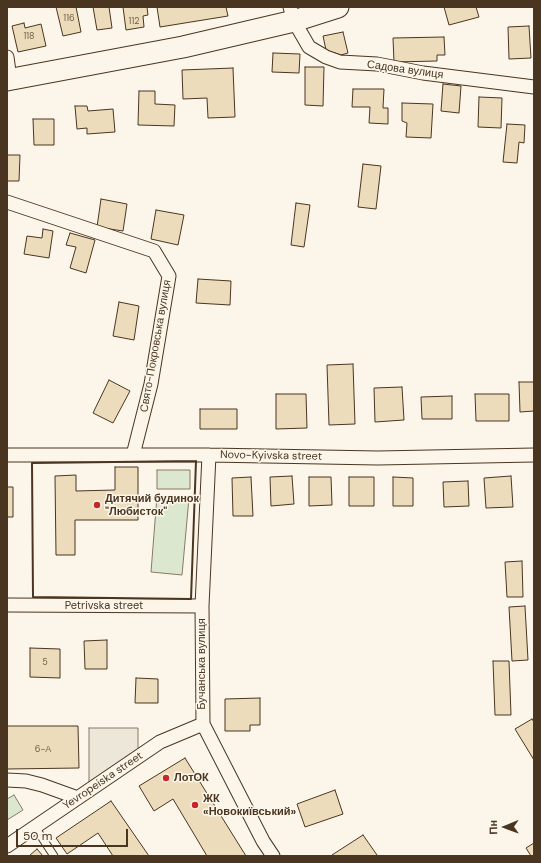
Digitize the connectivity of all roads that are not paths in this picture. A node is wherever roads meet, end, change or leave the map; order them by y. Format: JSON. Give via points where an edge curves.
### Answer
{"nodes":[{"id":1,"x":338,"y":7,"type":"edge"},
{"id":2,"x":292,"y":14,"type":"edge"},
{"id":3,"x":7,"y":57,"type":"edge"},
{"id":4,"x":8,"y":80,"type":"edge"},
{"id":5,"x":534,"y":87,"type":"edge"},
{"id":6,"x":7,"y":202,"type":"edge"},
{"id":7,"x":7,"y":455,"type":"edge"},
{"id":8,"x":133,"y":455,"type":"junction"},
{"id":9,"x":209,"y":455,"type":"junction"},
{"id":10,"x":534,"y":455,"type":"edge"},
{"id":11,"x":7,"y":605,"type":"edge"},
{"id":12,"x":202,"y":606,"type":"junction"},
{"id":13,"x":203,"y":724,"type":"junction"},
{"id":14,"x":7,"y":780,"type":"edge"},
{"id":15,"x":78,"y":798,"type":"junction"},
{"id":16,"x":35,"y":827,"type":"junction"},
{"id":17,"x":7,"y":846,"type":"edge"},
{"id":18,"x":54,"y":856,"type":"edge"},
{"id":19,"x":273,"y":856,"type":"edge"}],
"edges":[{"from":1,"to":2,"type":"main road"},
{"from":2,"to":4,"type":"main road","via":[[183,47]]},
{"from":2,"to":5,"type":"street","name":"Садова вулиця","via":[[309,47],[340,62],[377,64],[423,73]]},
{"from":3,"to":4,"type":"street"},
{"from":6,"to":8,"type":"street","name":"Свято-Покровська вулиця","via":[[154,251],[169,276],[151,384]]},
{"from":7,"to":8,"type":"street","name":"Novo-Kyivska street"},
{"from":8,"to":9,"type":"street","name":"Novo-Kyivska street"},
{"from":9,"to":10,"type":"street","name":"Novo-Kyivska street","via":[[378,458]]},
{"from":9,"to":12,"type":"street","name":"Бучанська вулиця"},
{"from":11,"to":12,"type":"street","name":"Petrivska street"},
{"from":12,"to":13,"type":"street","name":"Бучанська вулиця"},
{"from":13,"to":15,"type":"street","name":"Yevropeiska street","via":[[160,742]]},
{"from":13,"to":19,"type":"street","name":"Бучанська вулиця"},
{"from":14,"to":15,"type":"street","via":[[42,784]]},
{"from":15,"to":16,"type":"street","name":"Yevropeiska street"},
{"from":16,"to":17,"type":"street","name":"Yevropeiska street"},
{"from":16,"to":18,"type":"lane"}]}
